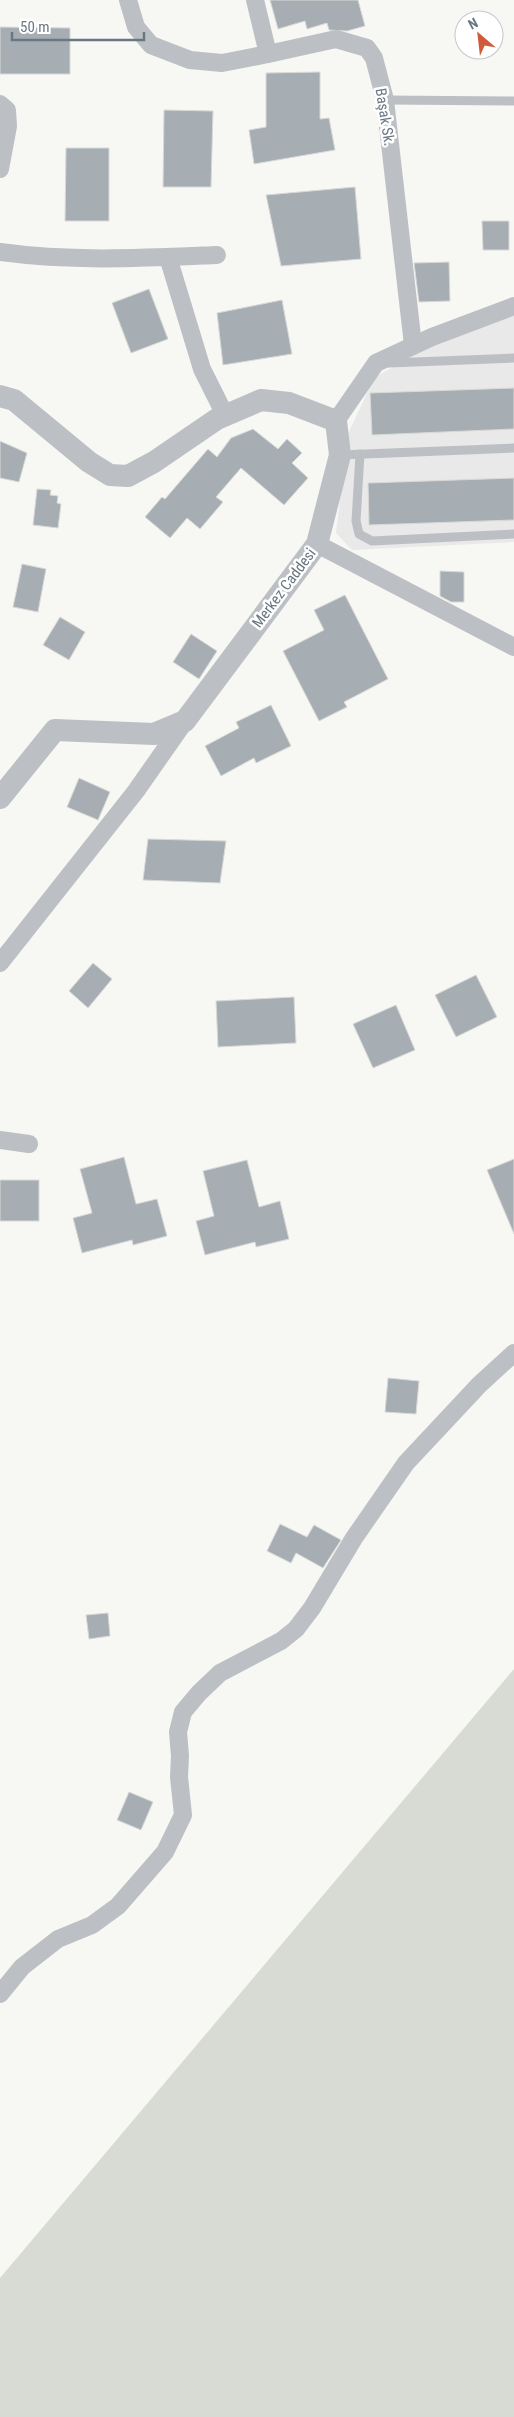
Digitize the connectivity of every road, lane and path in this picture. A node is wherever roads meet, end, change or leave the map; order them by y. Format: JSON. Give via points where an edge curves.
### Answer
{"nodes":[{"id":1,"x":128,"y":0,"type":"edge"},
{"id":2,"x":255,"y":0,"type":"edge"},
{"id":3,"x":268,"y":54,"type":"junction"},
{"id":4,"x":385,"y":100,"type":"junction"},
{"id":5,"x":514,"y":101,"type":"edge"},
{"id":6,"x":0,"y":104,"type":"edge"},
{"id":7,"x":0,"y":169,"type":"edge"},
{"id":8,"x":0,"y":252,"type":"edge"},
{"id":9,"x":217,"y":255,"type":"dead end"},
{"id":10,"x":168,"y":257,"type":"junction"},
{"id":11,"x":514,"y":306,"type":"edge"},
{"id":12,"x":413,"y":345,"type":"junction"},
{"id":13,"x":514,"y":358,"type":"edge"},
{"id":14,"x":376,"y":363,"type":"junction"},
{"id":15,"x":0,"y":396,"type":"edge"},
{"id":16,"x":225,"y":415,"type":"junction"},
{"id":17,"x":336,"y":421,"type":"junction"},
{"id":18,"x":514,"y":448,"type":"edge"},
{"id":19,"x":350,"y":454,"type":"junction"},
{"id":20,"x":514,"y":534,"type":"edge"},
{"id":21,"x":317,"y":544,"type":"junction"},
{"id":22,"x":514,"y":647,"type":"edge"},
{"id":23,"x":185,"y":721,"type":"junction"},
{"id":24,"x":0,"y":798,"type":"edge"},
{"id":25,"x":0,"y":963,"type":"edge"},
{"id":26,"x":0,"y":1140,"type":"edge"},
{"id":27,"x":29,"y":1144,"type":"dead end"},
{"id":28,"x":514,"y":1352,"type":"edge"},
{"id":29,"x":0,"y":1994,"type":"edge"}],
"edges":[{"from":1,"to":3,"type":"street","via":[[136,26],[151,45],[190,60],[222,64]]},
{"from":2,"to":3,"type":"street"},
{"from":3,"to":4,"type":"street","name":"Başak Sk.","via":[[336,39],[367,48],[374,58]]},
{"from":4,"to":5,"type":"lane"},
{"from":4,"to":12,"type":"street","name":"Başak Sk."},
{"from":6,"to":7,"type":"street","via":[[7,110],[8,126]]},
{"from":8,"to":10,"type":"street","via":[[31,256]]},
{"from":9,"to":10,"type":"street"},
{"from":10,"to":16,"type":"street","via":[[202,370]]},
{"from":11,"to":12,"type":"street"},
{"from":12,"to":14,"type":"street"},
{"from":13,"to":14,"type":"lane"},
{"from":14,"to":17,"type":"street"},
{"from":15,"to":16,"type":"street","via":[[14,400],[89,462],[110,475],[128,476]]},
{"from":16,"to":17,"type":"street","via":[[261,400],[289,403]]},
{"from":17,"to":19,"type":"street","name":"Merkez Caddesi"},
{"from":18,"to":19,"type":"lane"},
{"from":19,"to":20,"type":"lane","via":[[359,534],[372,542]]},
{"from":19,"to":21,"type":"street","name":"Merkez Caddesi"},
{"from":21,"to":22,"type":"street"},
{"from":21,"to":23,"type":"street","name":"Merkez Caddesi"},
{"from":23,"to":24,"type":"street","via":[[154,734],[55,730]]},
{"from":23,"to":25,"type":"street","via":[[136,792]]},
{"from":26,"to":27,"type":"street"},
{"from":28,"to":29,"type":"street","via":[[406,1463],[296,1629],[220,1673],[183,1712],[178,1732],[183,1815],[164,1852],[118,1906],[92,1925],[58,1939],[22,1967]]}]}
